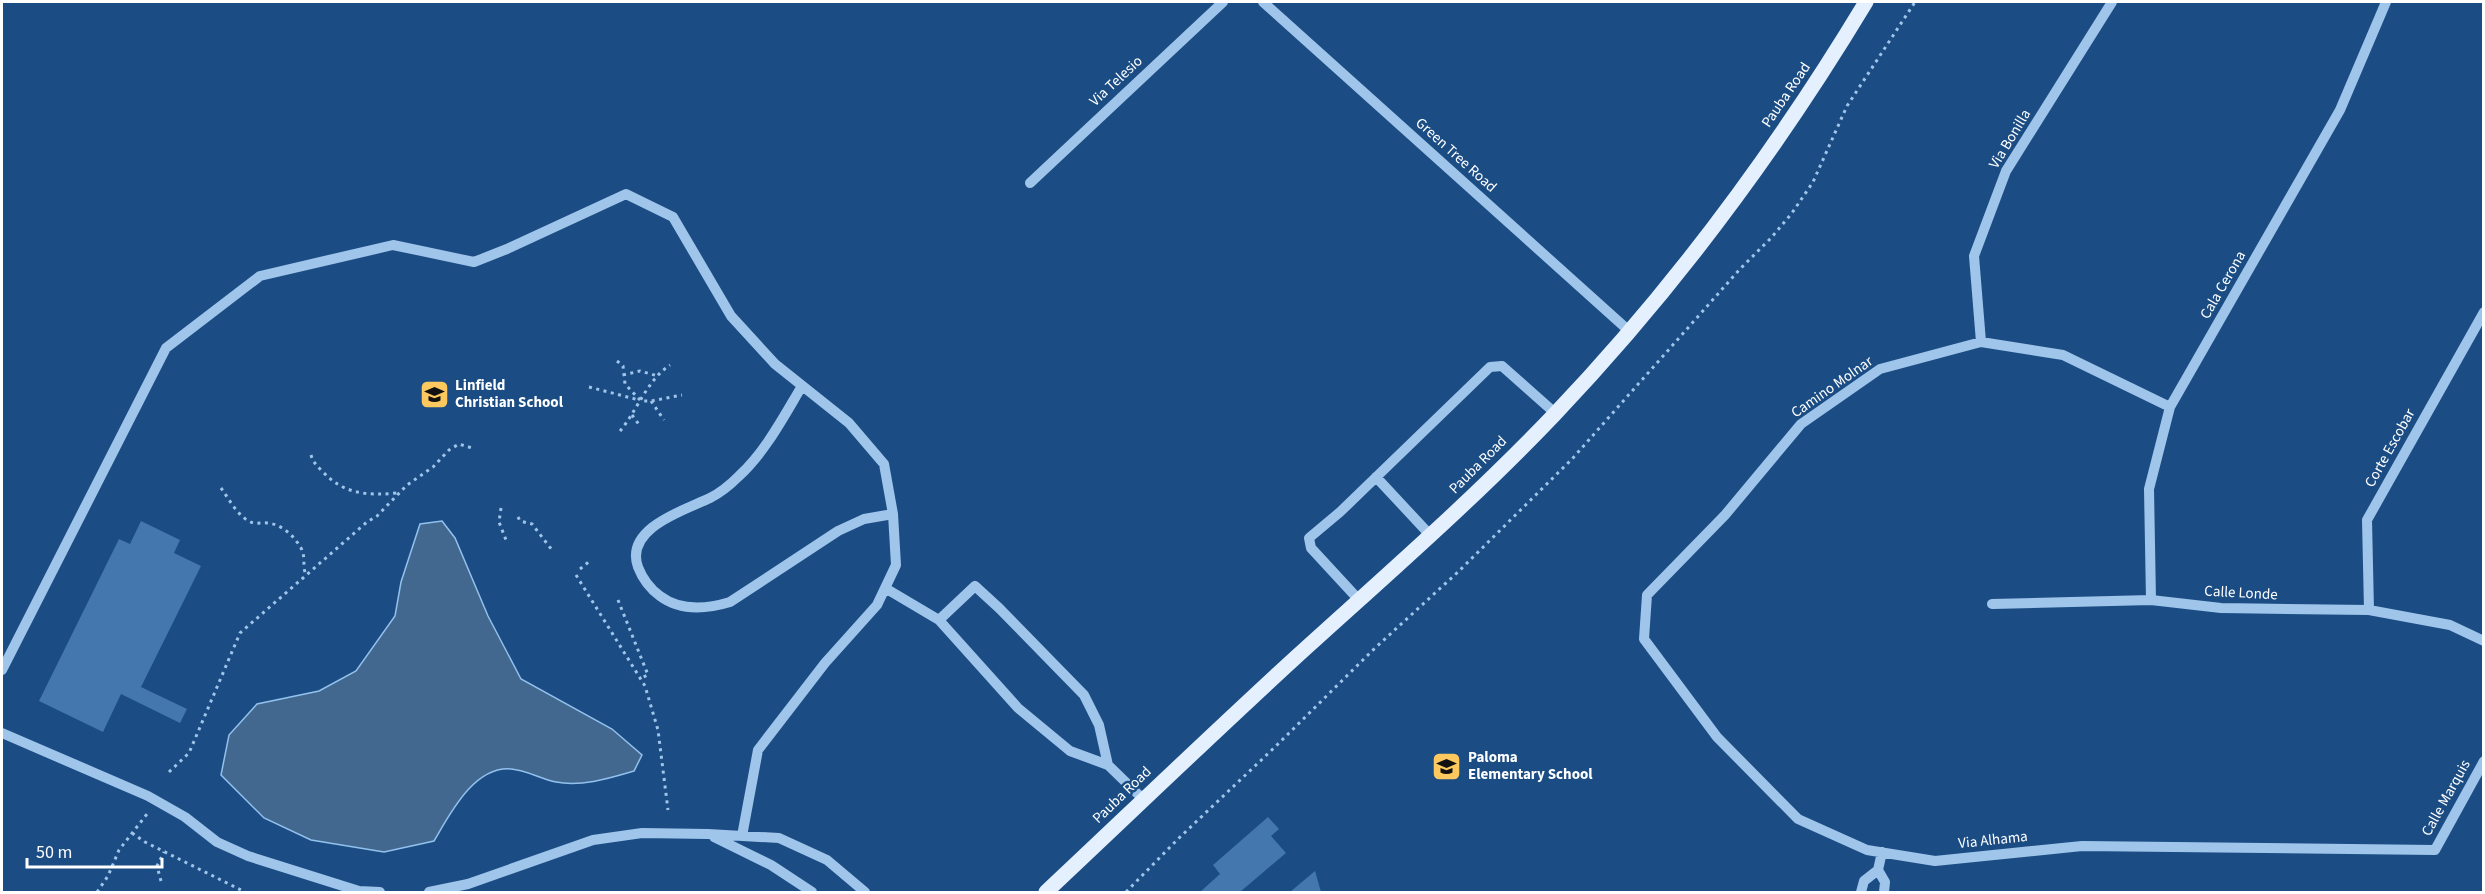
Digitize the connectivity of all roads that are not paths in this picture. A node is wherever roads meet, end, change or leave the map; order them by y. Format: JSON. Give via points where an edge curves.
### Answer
{"nodes":[{"id":1,"x":1223,"y":2,"type":"edge"},
{"id":2,"x":1263,"y":2,"type":"edge"},
{"id":3,"x":1866,"y":2,"type":"edge"},
{"id":4,"x":2112,"y":2,"type":"edge"},
{"id":5,"x":2386,"y":2,"type":"edge"},
{"id":6,"x":1030,"y":183,"type":"dead end"},
{"id":7,"x":2484,"y":312,"type":"edge"},
{"id":8,"x":1628,"y":330,"type":"junction"},
{"id":9,"x":1981,"y":342,"type":"junction"},
{"id":10,"x":802,"y":386,"type":"junction"},
{"id":11,"x":2170,"y":407,"type":"junction"},
{"id":12,"x":1555,"y":413,"type":"junction"},
{"id":13,"x":1376,"y":477,"type":"junction"},
{"id":14,"x":893,"y":514,"type":"junction"},
{"id":15,"x":1431,"y":536,"type":"junction"},
{"id":16,"x":885,"y":588,"type":"junction"},
{"id":17,"x":1359,"y":600,"type":"junction"},
{"id":18,"x":2151,"y":600,"type":"junction"},
{"id":19,"x":1992,"y":604,"type":"dead end"},
{"id":20,"x":2369,"y":610,"type":"junction"},
{"id":21,"x":939,"y":620,"type":"junction"},
{"id":22,"x":1644,"y":639,"type":"joint"},
{"id":23,"x":2484,"y":641,"type":"edge"},
{"id":24,"x":2,"y":670,"type":"edge"},
{"id":25,"x":2,"y":733,"type":"edge"},
{"id":26,"x":2484,"y":761,"type":"edge"},
{"id":27,"x":1108,"y":765,"type":"junction"},
{"id":28,"x":1143,"y":799,"type":"junction"},
{"id":29,"x":708,"y":834,"type":"junction"},
{"id":30,"x":742,"y":836,"type":"junction"},
{"id":31,"x":2435,"y":850,"type":"joint"},
{"id":32,"x":1882,"y":852,"type":"junction"},
{"id":33,"x":1878,"y":870,"type":"junction"},
{"id":34,"x":380,"y":892,"type":"edge"},
{"id":35,"x":429,"y":892,"type":"edge"},
{"id":36,"x":812,"y":892,"type":"edge"},
{"id":37,"x":865,"y":892,"type":"edge"},
{"id":38,"x":1046,"y":892,"type":"edge"},
{"id":39,"x":1861,"y":892,"type":"edge"},
{"id":40,"x":1884,"y":892,"type":"edge"}],
"edges":[{"from":1,"to":6,"type":"street","name":"Via Telesio"},
{"from":2,"to":8,"type":"street","name":"Green Tree Road"},
{"from":3,"to":8,"type":"main road","name":"Pauba Road","via":[[1780,137]]},
{"from":4,"to":9,"type":"street","name":"Via Bonilla","via":[[2006,171],[1974,256]]},
{"from":5,"to":11,"type":"street","name":"Cala Cerona","via":[[2340,110]]},
{"from":7,"to":20,"type":"street","name":"Corte Escobar","via":[[2367,520]]},
{"from":8,"to":12,"type":"main road","name":"Pauba Road"},
{"from":9,"to":11,"type":"street","name":"Camino Molnar","via":[[2063,355]]},
{"from":9,"to":22,"type":"street","name":"Camino Molnar","via":[[1880,369],[1801,424],[1725,515],[1647,595]]},
{"from":10,"to":14,"type":"street","via":[[849,423],[884,464]]},
{"from":10,"to":14,"type":"street","via":[[765,445],[740,476],[712,497],[657,523],[638,545],[637,563],[643,580],[668,603],[711,608],[730,602],[838,531],[864,519]]},
{"from":10,"to":24,"type":"street","via":[[775,364],[731,316],[673,217],[626,194],[474,262],[393,245],[260,276],[166,348]]},
{"from":11,"to":18,"type":"street","name":"Cala Cerona","via":[[2149,489]]},
{"from":12,"to":13,"type":"street","via":[[1502,366],[1490,367]]},
{"from":12,"to":15,"type":"main road","name":"Pauba Road"},
{"from":13,"to":15,"type":"street"},
{"from":13,"to":17,"type":"street","via":[[1309,538],[1311,548]]},
{"from":14,"to":16,"type":"street","via":[[896,565]]},
{"from":15,"to":17,"type":"main road","name":"Pauba Road"},
{"from":16,"to":21,"type":"street"},
{"from":16,"to":30,"type":"street","via":[[877,605],[825,663],[758,750]]},
{"from":17,"to":28,"type":"main road","name":"Pauba Road"},
{"from":18,"to":19,"type":"street","name":"Calle Londe"},
{"from":18,"to":20,"type":"street","name":"Calle Londe","via":[[2220,608]]},
{"from":20,"to":23,"type":"street","name":"Calle Londe","via":[[2450,625]]},
{"from":21,"to":27,"type":"street","via":[[1018,708],[1070,751]]},
{"from":21,"to":27,"type":"street","via":[[975,586],[1084,695],[1099,725]]},
{"from":22,"to":32,"type":"street","name":"Via Alhama","via":[[1717,737],[1798,819],[1867,850]]},
{"from":25,"to":34,"type":"street","via":[[148,796],[185,817],[217,842],[359,891]]},
{"from":26,"to":31,"type":"street","name":"Calle Marquis"},
{"from":27,"to":28,"type":"street"},
{"from":28,"to":38,"type":"main road","name":"Pauba Road"},
{"from":29,"to":30,"type":"street"},
{"from":29,"to":35,"type":"street","via":[[642,833],[593,840],[468,884]]},
{"from":29,"to":36,"type":"street","via":[[771,865]]},
{"from":30,"to":37,"type":"street","via":[[779,838],[827,860]]},
{"from":31,"to":32,"type":"street","name":"Via Alhama","via":[[2082,846],[1935,861]]},
{"from":32,"to":33,"type":"street"},
{"from":33,"to":39,"type":"street","via":[[1864,881]]},
{"from":33,"to":40,"type":"street","via":[[1885,882]]}]}
